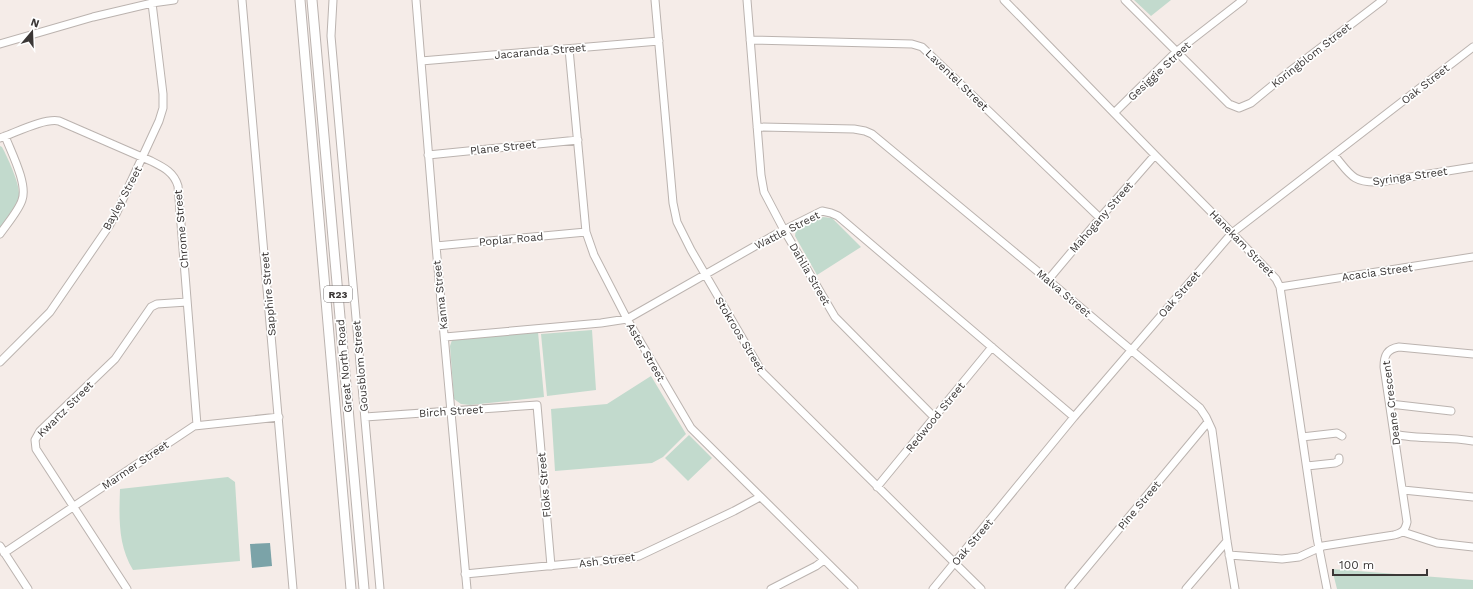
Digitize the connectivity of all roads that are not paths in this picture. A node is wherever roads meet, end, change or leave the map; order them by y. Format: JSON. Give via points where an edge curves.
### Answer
{"nodes":[{"id":1,"x":174,"y":0,"type":"edge"},
{"id":2,"x":242,"y":0,"type":"edge"},
{"id":3,"x":294,"y":0,"type":"edge"},
{"id":4,"x":300,"y":0,"type":"edge"},
{"id":5,"x":312,"y":0,"type":"edge"},
{"id":6,"x":333,"y":0,"type":"edge"},
{"id":7,"x":416,"y":0,"type":"edge"},
{"id":8,"x":655,"y":0,"type":"edge"},
{"id":9,"x":747,"y":0,"type":"edge"},
{"id":10,"x":1004,"y":0,"type":"edge"},
{"id":11,"x":1125,"y":0,"type":"edge"},
{"id":12,"x":1243,"y":0,"type":"edge"},
{"id":13,"x":1383,"y":0,"type":"edge"},
{"id":14,"x":152,"y":3,"type":"junction"},
{"id":15,"x":302,"y":16,"type":"junction"},
{"id":16,"x":750,"y":40,"type":"junction"},
{"id":17,"x":659,"y":41,"type":"junction"},
{"id":18,"x":0,"y":44,"type":"edge"},
{"id":19,"x":1473,"y":47,"type":"edge"},
{"id":20,"x":570,"y":49,"type":"junction"},
{"id":21,"x":1176,"y":52,"type":"junction"},
{"id":22,"x":421,"y":61,"type":"junction"},
{"id":23,"x":1114,"y":113,"type":"junction"},
{"id":24,"x":757,"y":127,"type":"junction"},
{"id":25,"x":3,"y":137,"type":"edge"},
{"id":26,"x":578,"y":140,"type":"junction"},
{"id":27,"x":428,"y":155,"type":"junction"},
{"id":28,"x":1334,"y":155,"type":"junction"},
{"id":29,"x":1155,"y":156,"type":"junction"},
{"id":30,"x":143,"y":158,"type":"junction"},
{"id":31,"x":1473,"y":166,"type":"edge"},
{"id":32,"x":1100,"y":218,"type":"junction"},
{"id":33,"x":784,"y":230,"type":"junction"},
{"id":34,"x":586,"y":232,"type":"junction"},
{"id":35,"x":1232,"y":233,"type":"junction"},
{"id":36,"x":0,"y":234,"type":"edge"},
{"id":37,"x":436,"y":246,"type":"junction"},
{"id":38,"x":1473,"y":258,"type":"edge"},
{"id":39,"x":336,"y":270,"type":"junction"},
{"id":40,"x":324,"y":272,"type":"junction"},
{"id":41,"x":705,"y":275,"type":"junction"},
{"id":42,"x":1048,"y":280,"type":"junction"},
{"id":43,"x":1280,"y":287,"type":"junction"},
{"id":44,"x":187,"y":302,"type":"junction"},
{"id":45,"x":627,"y":319,"type":"junction"},
{"id":46,"x":445,"y":337,"type":"junction"},
{"id":47,"x":992,"y":347,"type":"junction"},
{"id":48,"x":1131,"y":350,"type":"junction"},
{"id":49,"x":1473,"y":354,"type":"edge"},
{"id":50,"x":0,"y":362,"type":"edge"},
{"id":51,"x":537,"y":404,"type":"joint"},
{"id":52,"x":1390,"y":404,"type":"junction"},
{"id":53,"x":1451,"y":411,"type":"dead end"},
{"id":54,"x":450,"y":412,"type":"junction"},
{"id":55,"x":279,"y":417,"type":"junction"},
{"id":56,"x":365,"y":417,"type":"junction"},
{"id":57,"x":934,"y":417,"type":"junction"},
{"id":58,"x":1074,"y":417,"type":"junction"},
{"id":59,"x":1208,"y":422,"type":"junction"},
{"id":60,"x":197,"y":424,"type":"junction"},
{"id":61,"x":1394,"y":434,"type":"junction"},
{"id":62,"x":1342,"y":436,"type":"dead end"},
{"id":63,"x":1302,"y":437,"type":"junction"},
{"id":64,"x":1473,"y":441,"type":"edge"},
{"id":65,"x":1340,"y":458,"type":"dead end"},
{"id":66,"x":1306,"y":466,"type":"junction"},
{"id":67,"x":877,"y":487,"type":"junction"},
{"id":68,"x":1402,"y":490,"type":"junction"},
{"id":69,"x":1473,"y":496,"type":"edge"},
{"id":70,"x":760,"y":497,"type":"junction"},
{"id":71,"x":73,"y":507,"type":"junction"},
{"id":72,"x":1403,"y":532,"type":"junction"},
{"id":73,"x":1227,"y":541,"type":"junction"},
{"id":74,"x":1473,"y":546,"type":"edge"},
{"id":75,"x":1319,"y":547,"type":"junction"},
{"id":76,"x":2,"y":550,"type":"edge"},
{"id":77,"x":1229,"y":555,"type":"junction"},
{"id":78,"x":824,"y":560,"type":"junction"},
{"id":79,"x":954,"y":563,"type":"junction"},
{"id":80,"x":551,"y":566,"type":"junction"},
{"id":81,"x":465,"y":574,"type":"junction"},
{"id":82,"x":28,"y":589,"type":"edge"},
{"id":83,"x":127,"y":589,"type":"edge"},
{"id":84,"x":293,"y":589,"type":"edge"},
{"id":85,"x":351,"y":589,"type":"edge"},
{"id":86,"x":364,"y":589,"type":"edge"},
{"id":87,"x":380,"y":589,"type":"edge"},
{"id":88,"x":467,"y":589,"type":"edge"},
{"id":89,"x":771,"y":589,"type":"edge"},
{"id":90,"x":854,"y":589,"type":"edge"},
{"id":91,"x":933,"y":589,"type":"edge"},
{"id":92,"x":981,"y":589,"type":"edge"},
{"id":93,"x":1069,"y":589,"type":"edge"},
{"id":94,"x":1186,"y":589,"type":"edge"},
{"id":95,"x":1235,"y":589,"type":"edge"},
{"id":96,"x":1327,"y":589,"type":"edge"}],
"edges":[{"from":1,"to":14,"type":"street"},
{"from":2,"to":55,"type":"street","name":"Sapphire Street"},
{"from":3,"to":15,"type":"main road"},
{"from":4,"to":15,"type":"main road","name":"Great North Road","number":"R23"},
{"from":5,"to":39,"type":"main road","name":"Great North Road","number":"R23"},
{"from":6,"to":56,"type":"street","name":"Gousblom Street","via":[[331,36]]},
{"from":7,"to":22,"type":"street","name":"Kanna Street"},
{"from":8,"to":17,"type":"street","name":"Stokroos Street"},
{"from":9,"to":16,"type":"street","name":"Dahlia Street"},
{"from":10,"to":23,"type":"street","name":"Hanekam Street"},
{"from":11,"to":21,"type":"street"},
{"from":12,"to":21,"type":"street","name":"Gesiggie Street"},
{"from":13,"to":21,"type":"street","name":"Koringblom Street","via":[[1251,103],[1239,108],[1229,104]]},
{"from":14,"to":18,"type":"street"},
{"from":14,"to":30,"type":"street","name":"Bayley Street","via":[[164,103]]},
{"from":15,"to":40,"type":"main road","name":"Great North Road","number":"R23"},
{"from":16,"to":24,"type":"street","name":"Dahlia Street"},
{"from":16,"to":32,"type":"street","name":"Laventel Street","via":[[912,44],[922,47]]},
{"from":17,"to":20,"type":"street","name":"Jacaranda Street"},
{"from":17,"to":41,"type":"street","name":"Stokroos Street","via":[[675,213],[680,228]]},
{"from":19,"to":28,"type":"street","name":"Oak Street"},
{"from":20,"to":22,"type":"street","name":"Jacaranda Street"},
{"from":20,"to":26,"type":"street","name":"Aster Street"},
{"from":21,"to":23,"type":"street","name":"Gesiggie Street"},
{"from":22,"to":27,"type":"street","name":"Kanna Street"},
{"from":23,"to":29,"type":"street","name":"Hanekam Street"},
{"from":24,"to":33,"type":"street","name":"Dahlia Street","via":[[764,192]]},
{"from":24,"to":42,"type":"street","name":"Malva Street","via":[[854,129],[869,132]]},
{"from":25,"to":30,"type":"street","name":"Chrome Street","via":[[59,120]]},
{"from":25,"to":36,"type":"street","via":[[22,181],[24,195]]},
{"from":26,"to":27,"type":"street","name":"Plane Street"},
{"from":26,"to":34,"type":"street","name":"Aster Street"},
{"from":27,"to":37,"type":"street","name":"Kanna Street"},
{"from":28,"to":31,"type":"street","name":"Syringa Street","via":[[1351,176],[1365,182],[1379,182]]},
{"from":28,"to":35,"type":"street","name":"Oak Street"},
{"from":29,"to":32,"type":"street","name":"Mahogany Street"},
{"from":29,"to":35,"type":"street","name":"Hanekam Street"},
{"from":30,"to":44,"type":"street","name":"Chrome Street","via":[[168,170],[176,181]]},
{"from":30,"to":50,"type":"street","name":"Bayley Street","via":[[116,214],[50,312]]},
{"from":32,"to":42,"type":"street","name":"Mahogany Street"},
{"from":33,"to":41,"type":"street","name":"Wattle Street"},
{"from":33,"to":47,"type":"street","name":"Wattle Street","via":[[818,213],[834,214]]},
{"from":33,"to":57,"type":"street","name":"Dahlia Street","via":[[835,316]]},
{"from":34,"to":37,"type":"street","name":"Poplar Road"},
{"from":34,"to":45,"type":"street","name":"Aster Street","via":[[594,255]]},
{"from":35,"to":43,"type":"street","name":"Hanekam Street","via":[[1276,279]]},
{"from":35,"to":48,"type":"street","name":"Oak Street"},
{"from":37,"to":46,"type":"street","name":"Kanna Street"},
{"from":38,"to":43,"type":"street","name":"Acacia Street"},
{"from":39,"to":40,"type":"main road"},
{"from":39,"to":86,"type":"main road","name":"Great North Road","number":"R23"},
{"from":40,"to":85,"type":"main road","name":"Great North Road","number":"R23"},
{"from":41,"to":45,"type":"street","name":"Wattle Street"},
{"from":41,"to":67,"type":"street","name":"Stokroos Street","via":[[762,372]]},
{"from":42,"to":48,"type":"street","name":"Malva Street"},
{"from":43,"to":63,"type":"street","name":"Hanekam Street"},
{"from":44,"to":60,"type":"street","name":"Chrome Street"},
{"from":44,"to":71,"type":"street","name":"Kwartz Street","via":[[157,304],[151,307],[115,359],[38,434],[35,440],[36,449]]},
{"from":45,"to":46,"type":"street","name":"Wattle Street"},
{"from":45,"to":70,"type":"street","name":"Aster Street","via":[[691,428]]},
{"from":46,"to":54,"type":"street","name":"Kanna Street"},
{"from":47,"to":57,"type":"street","name":"Redwood Street"},
{"from":47,"to":58,"type":"street","name":"Wattle Street"},
{"from":48,"to":58,"type":"street","name":"Oak Street"},
{"from":48,"to":59,"type":"street","name":"Malva Street","via":[[1195,403]]},
{"from":49,"to":52,"type":"street","name":"Deane Crescent","via":[[1399,347],[1390,349],[1384,361]]},
{"from":51,"to":54,"type":"street","name":"Birch Street"},
{"from":51,"to":80,"type":"street","name":"Floks Street"},
{"from":52,"to":53,"type":"street"},
{"from":52,"to":61,"type":"street","name":"Deane Crescent"},
{"from":54,"to":56,"type":"street","name":"Birch Street"},
{"from":54,"to":81,"type":"street","name":"Kanna Street"},
{"from":55,"to":60,"type":"street","name":"Marmer Street"},
{"from":55,"to":84,"type":"street","name":"Sapphire Street"},
{"from":56,"to":87,"type":"street","name":"Gousblom Street"},
{"from":57,"to":67,"type":"street","name":"Redwood Street"},
{"from":58,"to":79,"type":"street","name":"Oak Street"},
{"from":59,"to":73,"type":"street","name":"Malva Street"},
{"from":59,"to":93,"type":"street","name":"Pine Street"},
{"from":60,"to":71,"type":"street","name":"Marmer Street"},
{"from":61,"to":64,"type":"street"},
{"from":61,"to":68,"type":"street","name":"Deane Crescent"},
{"from":62,"to":63,"type":"street","via":[[1337,433]]},
{"from":63,"to":66,"type":"street","name":"Hanekam Street"},
{"from":65,"to":66,"type":"street","via":[[1335,462]]},
{"from":66,"to":75,"type":"street","name":"Hanekam Street"},
{"from":67,"to":79,"type":"street","name":"Stokroos Street"},
{"from":68,"to":69,"type":"street"},
{"from":68,"to":72,"type":"street","name":"Deane Crescent","via":[[1407,522]]},
{"from":70,"to":78,"type":"street","name":"Aster Street"},
{"from":70,"to":80,"type":"street","name":"Ash Street","via":[[640,556]]},
{"from":71,"to":76,"type":"street","name":"Marmer Street"},
{"from":71,"to":83,"type":"street","name":"Kwartz Street"},
{"from":72,"to":74,"type":"street","via":[[1437,543]]},
{"from":72,"to":75,"type":"street","via":[[1394,536]]},
{"from":73,"to":77,"type":"street","name":"Malva Street"},
{"from":73,"to":94,"type":"street"},
{"from":75,"to":77,"type":"street","via":[[1304,555],[1282,559]]},
{"from":75,"to":96,"type":"street","name":"Hanekam Street"},
{"from":76,"to":82,"type":"street"},
{"from":77,"to":95,"type":"street","name":"Malva Street"},
{"from":78,"to":89,"type":"street"},
{"from":78,"to":90,"type":"street","name":"Aster Street"},
{"from":79,"to":91,"type":"street","name":"Oak Street"},
{"from":79,"to":92,"type":"street","name":"Stokroos Street"},
{"from":80,"to":81,"type":"street","name":"Ash Street"},
{"from":81,"to":88,"type":"street","name":"Kanna Street"}]}
